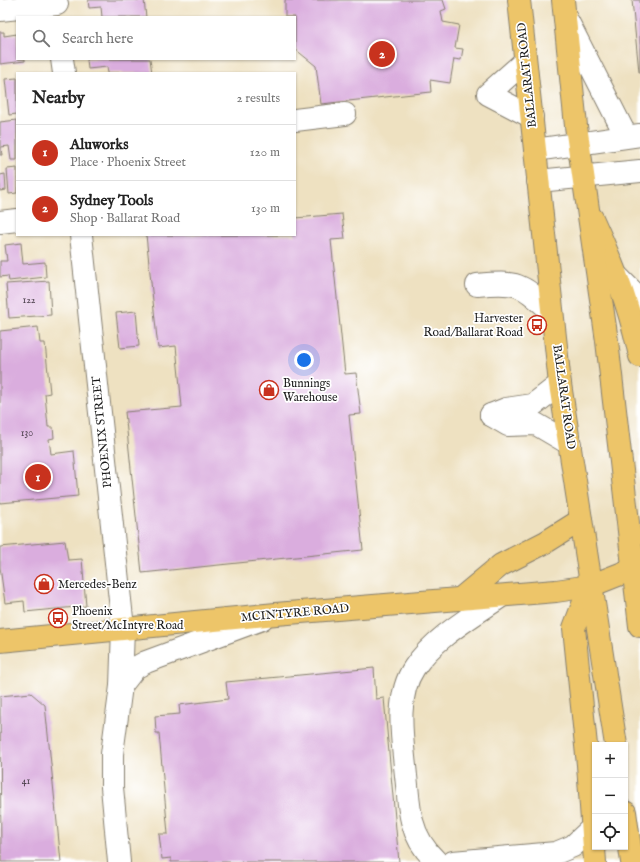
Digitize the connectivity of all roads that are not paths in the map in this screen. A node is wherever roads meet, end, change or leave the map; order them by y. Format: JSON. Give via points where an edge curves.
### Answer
{"nodes":[{"id":1,"x":519,"y":0,"type":"edge"},
{"id":2,"x":57,"y":7,"type":"edge"},
{"id":3,"x":564,"y":7,"type":"edge"},
{"id":4,"x":0,"y":10,"type":"edge"},
{"id":5,"x":62,"y":60,"type":"edge"},
{"id":6,"x":525,"y":61,"type":"junction"},
{"id":7,"x":64,"y":72,"type":"edge"},
{"id":8,"x":345,"y":114,"type":"dead end"},
{"id":9,"x":532,"y":117,"type":"junction"},
{"id":10,"x":296,"y":120,"type":"edge"},
{"id":11,"x":633,"y":135,"type":"edge"},
{"id":12,"x":579,"y":143,"type":"junction"},
{"id":13,"x":535,"y":150,"type":"junction"},
{"id":14,"x":640,"y":170,"type":"edge"},
{"id":15,"x":583,"y":176,"type":"junction"},
{"id":16,"x":538,"y":181,"type":"junction"},
{"id":17,"x":586,"y":205,"type":"junction"},
{"id":18,"x":16,"y":220,"type":"edge"},
{"id":19,"x":0,"y":222,"type":"edge"},
{"id":20,"x":81,"y":236,"type":"edge"},
{"id":21,"x":618,"y":277,"type":"junction"},
{"id":22,"x":477,"y":285,"type":"dead end"},
{"id":23,"x":640,"y":299,"type":"edge"},
{"id":24,"x":552,"y":312,"type":"junction"},
{"id":25,"x":640,"y":356,"type":"edge"},
{"id":26,"x":560,"y":384,"type":"junction"},
{"id":27,"x":570,"y":444,"type":"junction"},
{"id":28,"x":581,"y":520,"type":"junction"},
{"id":29,"x":636,"y":569,"type":"edge"},
{"id":30,"x":590,"y":586,"type":"junction"},
{"id":31,"x":638,"y":590,"type":"edge"},
{"id":32,"x":500,"y":597,"type":"junction"},
{"id":33,"x":460,"y":600,"type":"junction"},
{"id":34,"x":276,"y":614,"type":"junction"},
{"id":35,"x":640,"y":626,"type":"edge"},
{"id":36,"x":123,"y":628,"type":"junction"},
{"id":37,"x":0,"y":641,"type":"edge"},
{"id":38,"x":121,"y":686,"type":"junction"},
{"id":39,"x":616,"y":742,"type":"edge"},
{"id":40,"x":625,"y":814,"type":"edge"},
{"id":41,"x":592,"y":828,"type":"joint"},
{"id":42,"x":595,"y":850,"type":"edge"},
{"id":43,"x":556,"y":853,"type":"junction"},
{"id":44,"x":119,"y":862,"type":"edge"},
{"id":45,"x":437,"y":862,"type":"edge"},
{"id":46,"x":452,"y":862,"type":"edge"},
{"id":47,"x":579,"y":862,"type":"edge"},
{"id":48,"x":596,"y":862,"type":"edge"},
{"id":49,"x":632,"y":862,"type":"edge"}],
"edges":[{"from":1,"to":6,"type":"main road","name":"BALLARAT ROAD"},
{"from":2,"to":4,"type":"street"},
{"from":3,"to":11,"type":"street"},
{"from":3,"to":12,"type":"main road"},
{"from":5,"to":7,"type":"street"},
{"from":6,"to":9,"type":"main road","name":"BALLARAT ROAD"},
{"from":6,"to":9,"type":"street","via":[[488,94]]},
{"from":8,"to":10,"type":"street"},
{"from":9,"to":13,"type":"main road","name":"BALLARAT ROAD"},
{"from":11,"to":12,"type":"street"},
{"from":12,"to":13,"type":"street"},
{"from":12,"to":15,"type":"main road"},
{"from":13,"to":16,"type":"main road","name":"BALLARAT ROAD"},
{"from":14,"to":15,"type":"street"},
{"from":15,"to":16,"type":"street"},
{"from":15,"to":17,"type":"main road"},
{"from":16,"to":24,"type":"main road","name":"BALLARAT ROAD"},
{"from":17,"to":21,"type":"main road"},
{"from":17,"to":29,"type":"main road","via":[[607,341]]},
{"from":18,"to":19,"type":"street"},
{"from":20,"to":36,"type":"street","name":"PHOENIX STREET"},
{"from":21,"to":23,"type":"street"},
{"from":21,"to":25,"type":"main road","via":[[633,323]]},
{"from":22,"to":24,"type":"street","via":[[518,285],[527,289]]},
{"from":24,"to":26,"type":"main road","name":"BALLARAT ROAD"},
{"from":26,"to":27,"type":"main road","name":"BALLARAT ROAD"},
{"from":26,"to":27,"type":"street","via":[[533,405],[506,409],[491,416],[508,425],[536,424]]},
{"from":27,"to":28,"type":"main road","name":"BALLARAT ROAD"},
{"from":28,"to":30,"type":"main road","name":"BALLARAT ROAD"},
{"from":28,"to":33,"type":"main road","via":[[546,542],[501,565]]},
{"from":29,"to":30,"type":"main road"},
{"from":29,"to":31,"type":"main road"},
{"from":30,"to":31,"type":"main road"},
{"from":30,"to":32,"type":"main road","name":"MCINTYRE ROAD"},
{"from":30,"to":39,"type":"main road","name":"BALLARAT ROAD"},
{"from":30,"to":41,"type":"main road","via":[[574,628]]},
{"from":31,"to":35,"type":"main road"},
{"from":32,"to":33,"type":"main road","name":"MCINTYRE ROAD"},
{"from":32,"to":45,"type":"street","via":[[468,619],[422,657],[407,681],[402,712],[402,737],[409,805],[416,834]]},
{"from":33,"to":34,"type":"main road","name":"MCINTYRE ROAD"},
{"from":34,"to":36,"type":"main road","name":"MCINTYRE ROAD"},
{"from":34,"to":38,"type":"street","via":[[146,662],[135,668]]},
{"from":36,"to":37,"type":"main road","name":"MCINTYRE ROAD"},
{"from":36,"to":38,"type":"street","name":"PHOENIX STREET"},
{"from":38,"to":44,"type":"street","name":"PHOENIX STREET","via":[[113,739],[112,780]]},
{"from":40,"to":49,"type":"main road"},
{"from":41,"to":43,"type":"street","via":[[573,846]]},
{"from":42,"to":48,"type":"main road"},
{"from":43,"to":46,"type":"street"},
{"from":43,"to":47,"type":"street"}]}
